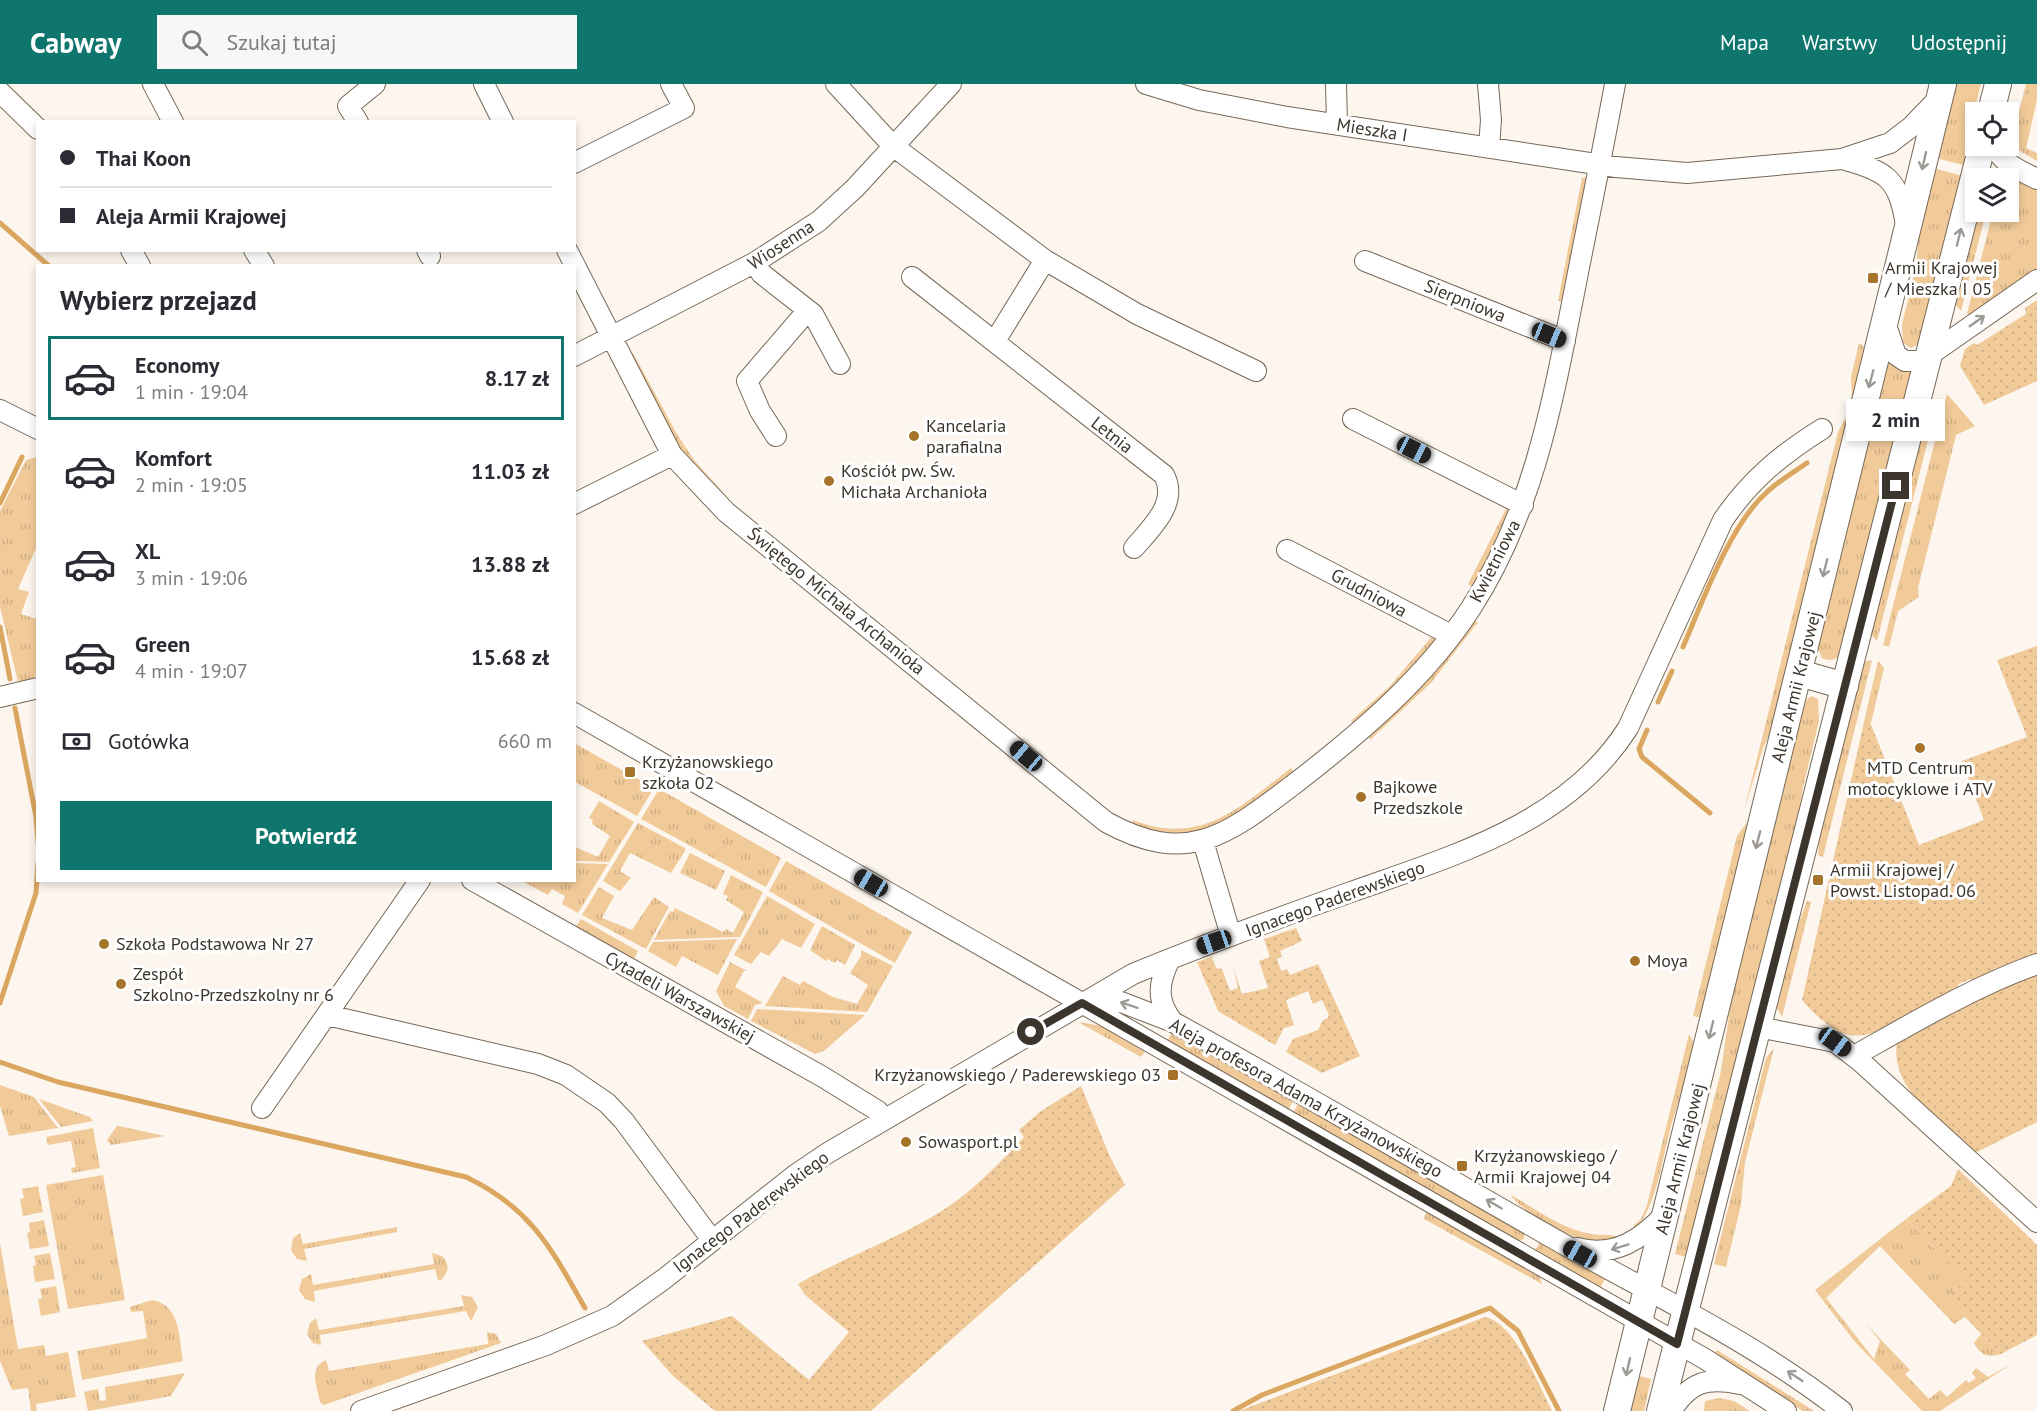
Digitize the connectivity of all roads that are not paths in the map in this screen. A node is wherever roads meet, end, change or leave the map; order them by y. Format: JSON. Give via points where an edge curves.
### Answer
{"nodes":[{"id":1,"x":153,"y":84,"type":"edge"},
{"id":2,"x":375,"y":84,"type":"edge"},
{"id":3,"x":484,"y":84,"type":"edge"},
{"id":4,"x":671,"y":84,"type":"edge"},
{"id":5,"x":836,"y":84,"type":"edge"},
{"id":6,"x":951,"y":84,"type":"edge"},
{"id":7,"x":1146,"y":84,"type":"edge"},
{"id":8,"x":1336,"y":84,"type":"edge"},
{"id":9,"x":1488,"y":84,"type":"edge"},
{"id":10,"x":1615,"y":84,"type":"edge"},
{"id":11,"x":1998,"y":84,"type":"edge"},
{"id":12,"x":1941,"y":91,"type":"edge"},
{"id":13,"x":0,"y":92,"type":"edge"},
{"id":14,"x":1994,"y":102,"type":"edge"},
{"id":15,"x":173,"y":120,"type":"edge"},
{"id":16,"x":357,"y":120,"type":"edge"},
{"id":17,"x":502,"y":120,"type":"edge"},
{"id":18,"x":1337,"y":124,"type":"junction"},
{"id":19,"x":36,"y":127,"type":"edge"},
{"id":20,"x":893,"y":146,"type":"junction"},
{"id":21,"x":1489,"y":147,"type":"junction"},
{"id":22,"x":1979,"y":156,"type":"edge"},
{"id":23,"x":2002,"y":156,"type":"edge"},
{"id":24,"x":1842,"y":159,"type":"junction"},
{"id":25,"x":576,"y":162,"type":"edge"},
{"id":26,"x":1599,"y":164,"type":"junction"},
{"id":27,"x":2037,"y":179,"type":"edge"},
{"id":28,"x":1907,"y":232,"type":"junction"},
{"id":29,"x":1045,"y":260,"type":"junction"},
{"id":30,"x":1365,"y":261,"type":"dead end"},
{"id":31,"x":754,"y":263,"type":"junction"},
{"id":32,"x":576,"y":268,"type":"edge"},
{"id":33,"x":912,"y":277,"type":"dead end"},
{"id":34,"x":2037,"y":280,"type":"edge"},
{"id":35,"x":808,"y":310,"type":"junction"},
{"id":36,"x":1886,"y":322,"type":"junction"},
{"id":37,"x":611,"y":338,"type":"junction"},
{"id":38,"x":995,"y":341,"type":"junction"},
{"id":39,"x":1565,"y":341,"type":"junction"},
{"id":40,"x":576,"y":355,"type":"edge"},
{"id":41,"x":1929,"y":355,"type":"junction"},
{"id":42,"x":840,"y":364,"type":"dead end"},
{"id":43,"x":1256,"y":371,"type":"dead end"},
{"id":44,"x":0,"y":410,"type":"edge"},
{"id":45,"x":1353,"y":419,"type":"dead end"},
{"id":46,"x":36,"y":428,"type":"edge"},
{"id":47,"x":1822,"y":429,"type":"dead end"},
{"id":48,"x":776,"y":436,"type":"dead end"},
{"id":49,"x":672,"y":455,"type":"junction"},
{"id":50,"x":576,"y":503,"type":"edge"},
{"id":51,"x":1523,"y":505,"type":"junction"},
{"id":52,"x":1134,"y":548,"type":"dead end"},
{"id":53,"x":1287,"y":550,"type":"dead end"},
{"id":54,"x":1451,"y":635,"type":"junction"},
{"id":55,"x":1799,"y":674,"type":"junction"},
{"id":56,"x":1845,"y":686,"type":"junction"},
{"id":57,"x":36,"y":690,"type":"edge"},
{"id":58,"x":0,"y":697,"type":"edge"},
{"id":59,"x":576,"y":714,"type":"edge"},
{"id":60,"x":1203,"y":841,"type":"junction"},
{"id":61,"x":419,"y":882,"type":"edge"},
{"id":62,"x":476,"y":882,"type":"edge"},
{"id":63,"x":1231,"y":936,"type":"junction"},
{"id":64,"x":1170,"y":958,"type":"junction"},
{"id":65,"x":2037,"y":964,"type":"edge"},
{"id":66,"x":1082,"y":1003,"type":"junction"},
{"id":67,"x":327,"y":1015,"type":"junction"},
{"id":68,"x":1173,"y":1022,"type":"junction"},
{"id":69,"x":1758,"y":1027,"type":"junction"},
{"id":70,"x":1854,"y":1056,"type":"junction"},
{"id":71,"x":262,"y":1108,"type":"dead end"},
{"id":72,"x":883,"y":1119,"type":"junction"},
{"id":73,"x":1666,"y":1213,"type":"junction"},
{"id":74,"x":2037,"y":1222,"type":"edge"},
{"id":75,"x":1528,"y":1223,"type":"junction"},
{"id":76,"x":712,"y":1240,"type":"junction"},
{"id":77,"x":1563,"y":1244,"type":"junction"},
{"id":78,"x":1508,"y":1247,"type":"junction"},
{"id":79,"x":1647,"y":1290,"type":"junction"},
{"id":80,"x":1686,"y":1310,"type":"junction"},
{"id":81,"x":1639,"y":1323,"type":"junction"},
{"id":82,"x":1677,"y":1344,"type":"junction"},
{"id":83,"x":1747,"y":1385,"type":"junction"},
{"id":84,"x":361,"y":1411,"type":"edge"},
{"id":85,"x":1617,"y":1411,"type":"edge"},
{"id":86,"x":1660,"y":1411,"type":"edge"},
{"id":87,"x":1671,"y":1411,"type":"edge"},
{"id":88,"x":1786,"y":1411,"type":"edge"},
{"id":89,"x":1842,"y":1411,"type":"edge"}],
"edges":[{"from":1,"to":15,"type":"street"},
{"from":2,"to":16,"type":"street","via":[[348,106]]},
{"from":3,"to":17,"type":"street"},
{"from":4,"to":25,"type":"street","via":[[684,108]]},
{"from":5,"to":20,"type":"street"},
{"from":6,"to":20,"type":"street","name":"Wiosenna"},
{"from":7,"to":18,"type":"street","name":"Mieszka I","via":[[1243,110]]},
{"from":8,"to":18,"type":"street"},
{"from":9,"to":21,"type":"street"},
{"from":10,"to":26,"type":"street"},
{"from":11,"to":14,"type":"main road"},
{"from":12,"to":24,"type":"street","name":"Mieszka I","via":[[1911,127],[1890,143]]},
{"from":12,"to":28,"type":"main road","name":"Aleja Armii Krajowej","one_way":true},
{"from":13,"to":19,"type":"street"},
{"from":18,"to":21,"type":"street","name":"Mieszka I"},
{"from":20,"to":29,"type":"street"},
{"from":20,"to":31,"type":"street","name":"Wiosenna","via":[[819,221]]},
{"from":21,"to":26,"type":"street","name":"Mieszka I"},
{"from":41,"to":22,"type":"main road","one_way":true},
{"from":23,"to":27,"type":"street"},
{"from":24,"to":26,"type":"street","name":"Mieszka I","via":[[1695,173]]},
{"from":24,"to":28,"type":"street","name":"Mieszka I","via":[[1871,167],[1892,181],[1901,198]]},
{"from":26,"to":39,"type":"street","name":"Kwietniowa"},
{"from":28,"to":36,"type":"main road","name":"Aleja Armii Krajowej"},
{"from":29,"to":38,"type":"street"},
{"from":29,"to":43,"type":"street","via":[[1137,314]]},
{"from":30,"to":39,"type":"street","name":"Sierpniowa"},
{"from":31,"to":35,"type":"street","via":[[762,274]]},
{"from":31,"to":37,"type":"street","name":"Wiosenna"},
{"from":32,"to":37,"type":"street","name":"Świętego Michała Archanioła"},
{"from":33,"to":38,"type":"street","name":"Letnia"},
{"from":41,"to":34,"type":"street","one_way":true},
{"from":35,"to":42,"type":"street"},
{"from":35,"to":48,"type":"street","via":[[747,381]]},
{"from":36,"to":41,"type":"street","via":[[1896,355],[1914,362]]},
{"from":36,"to":55,"type":"main road","name":"Aleja Armii Krajowej","one_way":true},
{"from":37,"to":40,"type":"street","name":"Wiosenna"},
{"from":37,"to":49,"type":"street","name":"Świętego Michała Archanioła"},
{"from":38,"to":52,"type":"street","name":"Letnia","via":[[1164,475],[1168,488],[1166,506]]},
{"from":39,"to":51,"type":"street","name":"Kwietniowa","via":[[1547,426]]},
{"from":41,"to":56,"type":"main road"},
{"from":44,"to":46,"type":"street"},
{"from":45,"to":51,"type":"street"},
{"from":47,"to":63,"type":"street","name":"Ignacego Paderewskiego","via":[[1780,456],[1739,497],[1724,520],[1628,728],[1613,753],[1582,784],[1473,849]]},
{"from":49,"to":50,"type":"street"},
{"from":49,"to":60,"type":"street","name":"Świętego Michała Archanioła","via":[[726,512],[1106,822],[1155,841]]},
{"from":51,"to":54,"type":"street","name":"Kwietniowa","via":[[1472,606]]},
{"from":53,"to":54,"type":"street","name":"Grudniowa"},
{"from":54,"to":60,"type":"street","name":"Kwietniowa","via":[[1406,690],[1353,736],[1245,822]]},
{"from":55,"to":56,"type":"main road"},
{"from":55,"to":73,"type":"main road","name":"Aleja Armii Krajowej","one_way":true},
{"from":56,"to":69,"type":"main road"},
{"from":57,"to":58,"type":"street"},
{"from":59,"to":66,"type":"street","name":"Aleja profesora Adama Krzyżanowskiego"},
{"from":60,"to":63,"type":"street"},
{"from":61,"to":67,"type":"street"},
{"from":62,"to":72,"type":"street","name":"Cytadeli Warszawskiej","via":[[823,1077],[878,1111]]},
{"from":63,"to":64,"type":"street","name":"Ignacego Paderewskiego"},
{"from":64,"to":66,"type":"street","name":"Ignacego Paderewskiego"},
{"from":64,"to":68,"type":"street","via":[[1159,992],[1162,1006]]},
{"from":65,"to":70,"type":"street","via":[[1913,1022]]},
{"from":68,"to":66,"type":"street","name":"Aleja profesora Adama Krzyżanowskiego","one_way":true,"via":[[1121,1002]]},
{"from":66,"to":72,"type":"street","name":"Ignacego Paderewskiego"},
{"from":66,"to":78,"type":"street","name":"Aleja profesora Adama Krzyżanowskiego"},
{"from":67,"to":71,"type":"street"},
{"from":67,"to":76,"type":"street","via":[[538,1064],[566,1076],[599,1096],[624,1121]]},
{"from":75,"to":68,"type":"street","name":"Aleja profesora Adama Krzyżanowskiego","one_way":true},
{"from":69,"to":70,"type":"street","via":[[1835,1042]]},
{"from":69,"to":80,"type":"main road"},
{"from":70,"to":74,"type":"street"},
{"from":72,"to":76,"type":"street","name":"Ignacego Paderewskiego","via":[[795,1175]]},
{"from":73,"to":77,"type":"street","one_way":true,"via":[[1648,1232],[1622,1247],[1588,1251]]},
{"from":73,"to":79,"type":"main road","name":"Aleja Armii Krajowej"},
{"from":75,"to":77,"type":"street","name":"Aleja profesora Adama Krzyżanowskiego"},
{"from":75,"to":78,"type":"street","via":[[1533,1236],[1531,1245]]},
{"from":76,"to":84,"type":"street","name":"Ignacego Paderewskiego","via":[[634,1302],[598,1323]]},
{"from":77,"to":79,"type":"street","name":"Aleja profesora Adama Krzyżanowskiego"},
{"from":78,"to":81,"type":"street","name":"Aleja profesora Adama Krzyżanowskiego"},
{"from":79,"to":80,"type":"street"},
{"from":79,"to":81,"type":"main road","name":"Aleja Armii Krajowej"},
{"from":80,"to":82,"type":"main road"},
{"from":89,"to":80,"type":"street","one_way":true,"via":[[1785,1370]]},
{"from":81,"to":82,"type":"street"},
{"from":81,"to":85,"type":"main road","name":"Aleja Armii Krajowej","one_way":true},
{"from":82,"to":83,"type":"street"},
{"from":82,"to":86,"type":"main road"},
{"from":83,"to":87,"type":"street","via":[[1704,1382],[1685,1392]]},
{"from":83,"to":88,"type":"street"}]}
